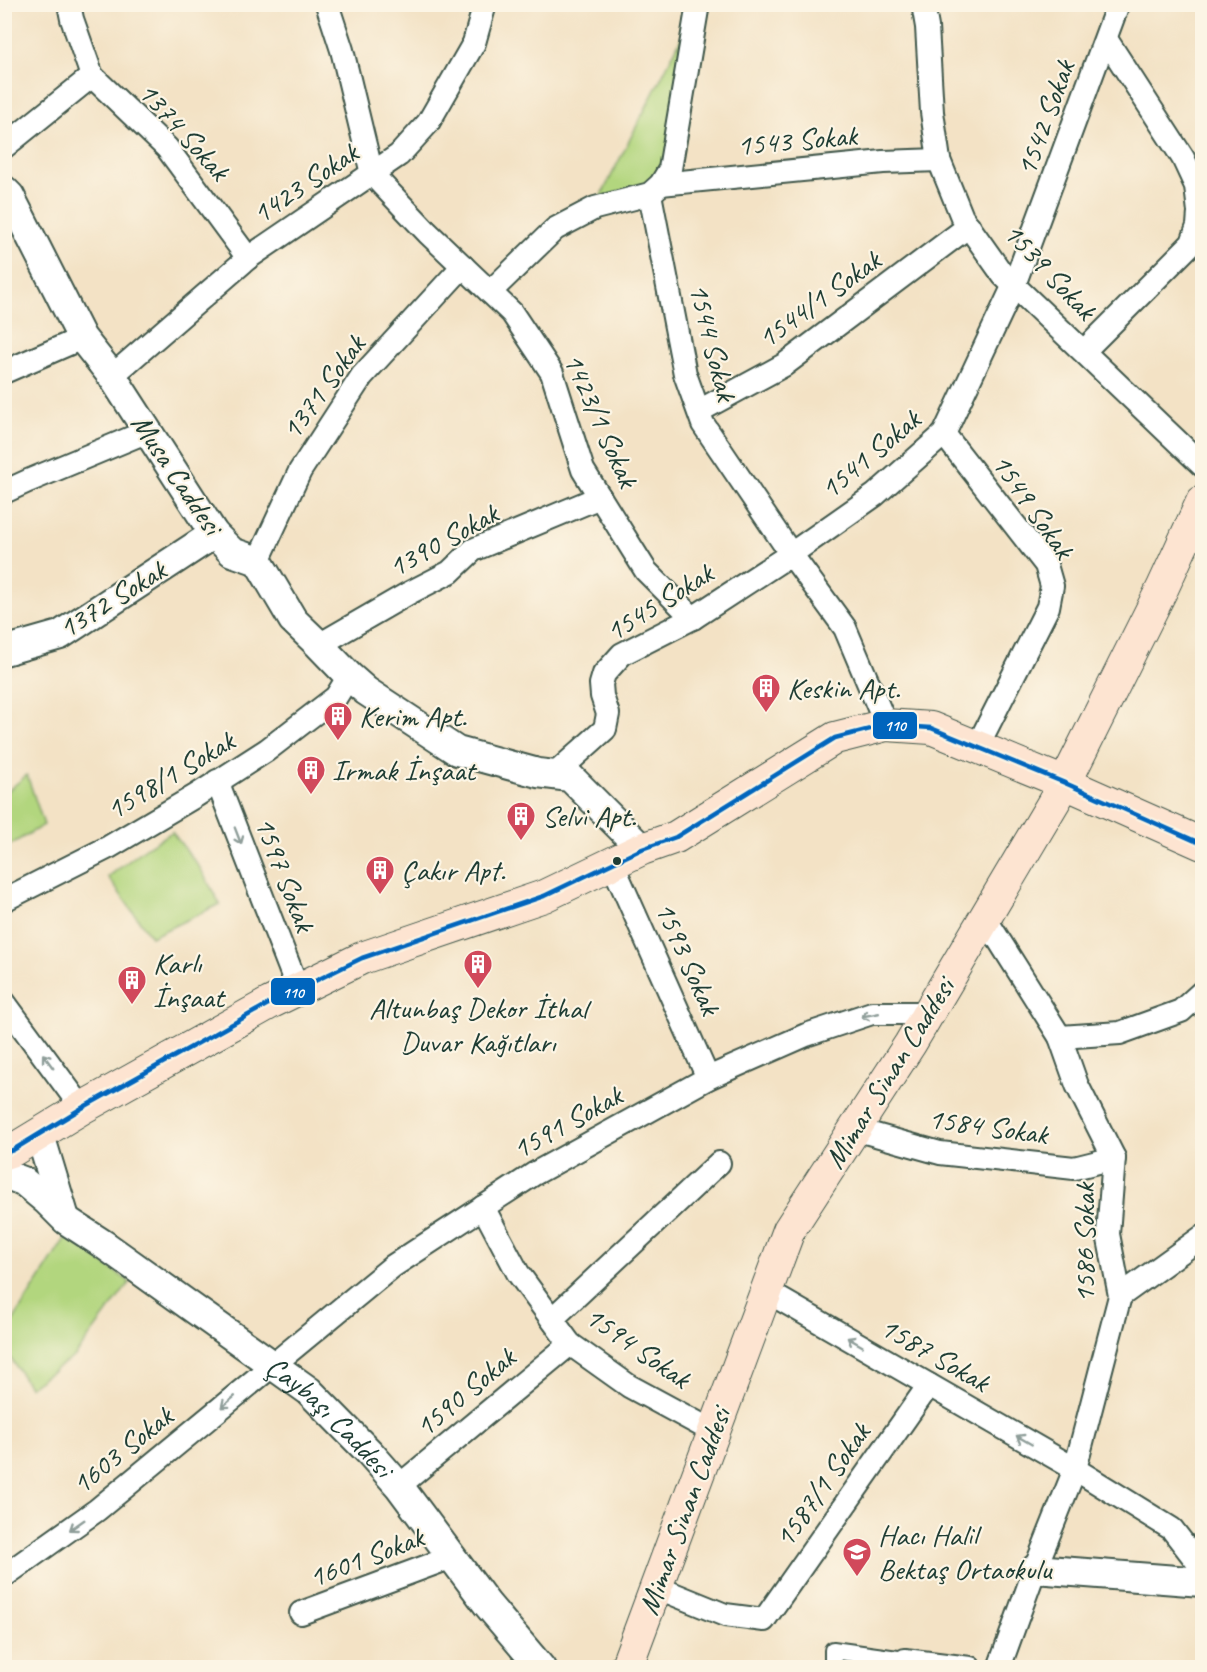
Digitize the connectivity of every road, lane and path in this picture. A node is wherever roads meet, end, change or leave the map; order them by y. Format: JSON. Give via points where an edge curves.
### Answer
{"nodes":[{"id":1,"x":69,"y":4,"type":"edge"},
{"id":2,"x":327,"y":4,"type":"edge"},
{"id":3,"x":484,"y":4,"type":"edge"},
{"id":4,"x":698,"y":4,"type":"edge"},
{"id":5,"x":923,"y":4,"type":"edge"},
{"id":6,"x":1118,"y":4,"type":"edge"},
{"id":7,"x":1106,"y":39,"type":"junction"},
{"id":8,"x":92,"y":76,"type":"junction"},
{"id":9,"x":4,"y":147,"type":"edge"},
{"id":10,"x":1193,"y":156,"type":"edge"},
{"id":11,"x":939,"y":160,"type":"junction"},
{"id":12,"x":372,"y":174,"type":"junction"},
{"id":13,"x":655,"y":189,"type":"junction"},
{"id":14,"x":4,"y":190,"type":"edge"},
{"id":15,"x":969,"y":226,"type":"junction"},
{"id":16,"x":248,"y":258,"type":"junction"},
{"id":17,"x":463,"y":266,"type":"junction"},
{"id":18,"x":1014,"y":285,"type":"junction"},
{"id":19,"x":490,"y":292,"type":"junction"},
{"id":20,"x":82,"y":338,"type":"junction"},
{"id":21,"x":1084,"y":351,"type":"junction"},
{"id":22,"x":4,"y":372,"type":"edge"},
{"id":23,"x":112,"y":375,"type":"junction"},
{"id":24,"x":699,"y":411,"type":"junction"},
{"id":25,"x":148,"y":431,"type":"junction"},
{"id":26,"x":944,"y":434,"type":"junction"},
{"id":27,"x":1203,"y":465,"type":"edge"},
{"id":28,"x":4,"y":492,"type":"edge"},
{"id":29,"x":600,"y":496,"type":"junction"},
{"id":30,"x":1201,"y":509,"type":"edge"},
{"id":31,"x":214,"y":534,"type":"junction"},
{"id":32,"x":791,"y":554,"type":"junction"},
{"id":33,"x":258,"y":561,"type":"junction"},
{"id":34,"x":693,"y":618,"type":"junction"},
{"id":35,"x":319,"y":645,"type":"junction"},
{"id":36,"x":4,"y":651,"type":"edge"},
{"id":37,"x":349,"y":676,"type":"junction"},
{"id":38,"x":886,"y":725,"type":"junction"},
{"id":39,"x":977,"y":747,"type":"junction"},
{"id":40,"x":554,"y":775,"type":"junction"},
{"id":41,"x":217,"y":782,"type":"junction"},
{"id":42,"x":1065,"y":783,"type":"junction"},
{"id":43,"x":1203,"y":844,"type":"edge"},
{"id":44,"x":642,"y":849,"type":"junction"},
{"id":45,"x":612,"y":863,"type":"junction"},
{"id":46,"x":4,"y":900,"type":"edge"},
{"id":47,"x":986,"y":918,"type":"junction"},
{"id":48,"x":298,"y":989,"type":"junction"},
{"id":49,"x":1203,"y":992,"type":"edge"},
{"id":50,"x":4,"y":1002,"type":"edge"},
{"id":51,"x":928,"y":1013,"type":"junction"},
{"id":52,"x":1060,"y":1036,"type":"junction"},
{"id":53,"x":708,"y":1078,"type":"junction"},
{"id":54,"x":82,"y":1108,"type":"junction"},
{"id":55,"x":854,"y":1130,"type":"junction"},
{"id":56,"x":40,"y":1135,"type":"junction"},
{"id":57,"x":4,"y":1154,"type":"edge"},
{"id":58,"x":1114,"y":1158,"type":"junction"},
{"id":59,"x":719,"y":1162,"type":"dead end"},
{"id":60,"x":4,"y":1174,"type":"edge"},
{"id":61,"x":483,"y":1208,"type":"junction"},
{"id":62,"x":66,"y":1220,"type":"junction"},
{"id":63,"x":1203,"y":1237,"type":"edge"},
{"id":64,"x":766,"y":1291,"type":"junction"},
{"id":65,"x":1120,"y":1296,"type":"junction"},
{"id":66,"x":552,"y":1319,"type":"junction"},
{"id":67,"x":570,"y":1344,"type":"junction"},
{"id":68,"x":273,"y":1364,"type":"junction"},
{"id":69,"x":929,"y":1385,"type":"junction"},
{"id":70,"x":714,"y":1432,"type":"junction"},
{"id":71,"x":1075,"y":1469,"type":"junction"},
{"id":72,"x":399,"y":1486,"type":"junction"},
{"id":73,"x":452,"y":1557,"type":"junction"},
{"id":74,"x":1203,"y":1568,"type":"edge"},
{"id":75,"x":1035,"y":1569,"type":"junction"},
{"id":76,"x":4,"y":1576,"type":"edge"},
{"id":77,"x":1203,"y":1582,"type":"edge"},
{"id":78,"x":656,"y":1587,"type":"junction"},
{"id":79,"x":301,"y":1613,"type":"dead end"},
{"id":80,"x":905,"y":1660,"type":"joint"},
{"id":81,"x":541,"y":1668,"type":"edge"},
{"id":82,"x":626,"y":1668,"type":"edge"},
{"id":83,"x":833,"y":1668,"type":"edge"},
{"id":84,"x":970,"y":1668,"type":"edge"},
{"id":85,"x":999,"y":1668,"type":"edge"}],
"edges":[{"from":1,"to":8,"type":"street"},
{"from":2,"to":12,"type":"street"},
{"from":3,"to":12,"type":"street","name":"1423 Sokak","via":[[474,43],[428,123],[399,155]]},
{"from":4,"to":13,"type":"street","via":[[670,169]]},
{"from":5,"to":11,"type":"street","name":"1539 Sokak"},
{"from":6,"to":7,"type":"street","name":"1542 Sokak"},
{"from":7,"to":10,"type":"street"},
{"from":7,"to":18,"type":"street","name":"1542 Sokak"},
{"from":8,"to":9,"type":"street"},
{"from":8,"to":16,"type":"street","name":"1374 Sokak","via":[[167,148]]},
{"from":10,"to":21,"type":"street","via":[[1199,212],[1192,243]]},
{"from":11,"to":13,"type":"street","name":"1543 Sokak","via":[[883,162]]},
{"from":11,"to":15,"type":"street","name":"1539 Sokak"},
{"from":12,"to":16,"type":"street","name":"1423 Sokak"},
{"from":12,"to":17,"type":"street","name":"1423/1 Sokak"},
{"from":13,"to":19,"type":"street","name":"1543 Sokak","via":[[595,208],[555,229]]},
{"from":13,"to":24,"type":"street","name":"1544 Sokak","via":[[685,374]]},
{"from":14,"to":20,"type":"street","name":"Musa Caddesi"},
{"from":15,"to":18,"type":"street","name":"1539 Sokak"},
{"from":15,"to":24,"type":"street","name":"1544/1 Sokak","via":[[784,365]]},
{"from":16,"to":23,"type":"street","name":"1423 Sokak"},
{"from":17,"to":19,"type":"street","name":"1423/1 Sokak"},
{"from":17,"to":33,"type":"street","name":"1371 Sokak","via":[[362,376],[300,471]]},
{"from":18,"to":21,"type":"street","name":"1539 Sokak"},
{"from":18,"to":26,"type":"street","name":"1541 Sokak"},
{"from":19,"to":29,"type":"street","name":"1423/1 Sokak","via":[[512,313],[552,373],[583,470]]},
{"from":20,"to":22,"type":"street"},
{"from":20,"to":23,"type":"street","name":"Musa Caddesi"},
{"from":21,"to":27,"type":"street","name":"1539 Sokak"},
{"from":23,"to":25,"type":"street","name":"Musa Caddesi"},
{"from":24,"to":32,"type":"street","name":"1544 Sokak","via":[[703,424]]},
{"from":25,"to":28,"type":"street"},
{"from":25,"to":31,"type":"street","name":"Musa Caddesi"},
{"from":26,"to":32,"type":"street","name":"1541 Sokak","via":[[875,495]]},
{"from":26,"to":39,"type":"street","name":"1549 Sokak","via":[[1046,566],[1052,586],[1048,607]]},
{"from":29,"to":34,"type":"street","name":"1423/1 Sokak","via":[[646,571]]},
{"from":29,"to":35,"type":"street","name":"1390 Sokak","via":[[473,550],[450,572]]},
{"from":30,"to":42,"type":"main road","name":"Mimar Sinan Caddesi"},
{"from":31,"to":33,"type":"street","name":"Musa Caddesi","via":[[232,552]]},
{"from":31,"to":36,"type":"street","name":"1372 Sokak","via":[[60,635]]},
{"from":32,"to":34,"type":"street","name":"1545 Sokak"},
{"from":32,"to":38,"type":"street","name":"1544 Sokak","via":[[845,628]]},
{"from":33,"to":35,"type":"street","via":[[293,620]]},
{"from":34,"to":40,"type":"street","name":"1545 Sokak","via":[[622,654],[604,674],[602,696],[608,714],[605,729]]},
{"from":35,"to":37,"type":"street"},
{"from":37,"to":40,"type":"street","via":[[457,751]]},
{"from":37,"to":41,"type":"street","name":"1598/1 Sokak","via":[[336,697],[267,750]]},
{"from":38,"to":39,"type":"main road","via":[[931,728]]},
{"from":38,"to":44,"type":"main road","via":[[835,738],[676,837]]},
{"from":39,"to":42,"type":"main road"},
{"from":40,"to":44,"type":"street","via":[[570,777]]},
{"from":41,"to":46,"type":"street","name":"1598/1 Sokak","via":[[109,847]]},
{"from":41,"to":48,"type":"street","name":"1597 Sokak","one_way":true},
{"from":42,"to":43,"type":"main road"},
{"from":42,"to":47,"type":"main road","name":"Mimar Sinan Caddesi"},
{"from":44,"to":45,"type":"main road"},
{"from":45,"to":48,"type":"main road","via":[[544,896],[362,958]]},
{"from":45,"to":53,"type":"street","name":"1593 Sokak"},
{"from":47,"to":51,"type":"main road","name":"Mimar Sinan Caddesi"},
{"from":47,"to":52,"type":"street","name":"1586 Sokak"},
{"from":48,"to":54,"type":"main road"},
{"from":49,"to":52,"type":"street","via":[[1181,1011],[1120,1033]]},
{"from":54,"to":50,"type":"street","one_way":true},
{"from":51,"to":53,"type":"street","name":"1591 Sokak","one_way":true,"via":[[872,1013],[806,1035]]},
{"from":51,"to":55,"type":"main road","name":"Mimar Sinan Caddesi"},
{"from":52,"to":58,"type":"street","name":"1586 Sokak","via":[[1077,1085]]},
{"from":53,"to":61,"type":"street","name":"1591 Sokak","via":[[534,1174]]},
{"from":54,"to":56,"type":"main road"},
{"from":55,"to":58,"type":"street","name":"1584 Sokak","via":[[939,1153],[1074,1168]]},
{"from":55,"to":64,"type":"main road","name":"Mimar Sinan Caddesi","via":[[789,1230]]},
{"from":56,"to":57,"type":"main road"},
{"from":56,"to":62,"type":"street"},
{"from":58,"to":65,"type":"street","name":"1586 Sokak","via":[[1108,1234]]},
{"from":59,"to":66,"type":"street"},
{"from":60,"to":62,"type":"street","name":"Çaybaşı Caddesi","via":[[23,1181]]},
{"from":61,"to":66,"type":"street","name":"1594 Sokak","via":[[518,1273]]},
{"from":61,"to":68,"type":"street","name":"1591 Sokak","via":[[393,1266]]},
{"from":62,"to":68,"type":"street","name":"Çaybaşı Caddesi"},
{"from":63,"to":65,"type":"street"},
{"from":69,"to":64,"type":"street","name":"1587 Sokak","one_way":true},
{"from":64,"to":70,"type":"main road","name":"Mimar Sinan Caddesi"},
{"from":65,"to":71,"type":"street","name":"1586 Sokak"},
{"from":66,"to":67,"type":"street","name":"1594 Sokak"},
{"from":67,"to":70,"type":"street","name":"1594 Sokak","via":[[629,1386]]},
{"from":67,"to":72,"type":"street","name":"1590 Sokak"},
{"from":68,"to":72,"type":"street","name":"Çaybaşı Caddesi","via":[[309,1391]]},
{"from":68,"to":76,"type":"street","name":"1603 Sokak","one_way":true,"via":[[97,1510]]},
{"from":71,"to":69,"type":"street","name":"1587 Sokak","one_way":true},
{"from":69,"to":78,"type":"street","name":"1587/1 Sokak","via":[[764,1620],[725,1615]]},
{"from":70,"to":78,"type":"main road","name":"Mimar Sinan Caddesi"},
{"from":71,"to":74,"type":"street","via":[[1172,1529]]},
{"from":71,"to":75,"type":"street","name":"1586 Sokak"},
{"from":72,"to":73,"type":"street","name":"Çaybaşı Caddesi"},
{"from":73,"to":79,"type":"street","name":"1601 Sokak"},
{"from":73,"to":81,"type":"street","name":"Çaybaşı Caddesi"},
{"from":75,"to":77,"type":"street"},
{"from":75,"to":85,"type":"street","name":"1586 Sokak"},
{"from":78,"to":82,"type":"main road","name":"Mimar Sinan Caddesi"},
{"from":80,"to":83,"type":"street","via":[[833,1650]]},
{"from":80,"to":84,"type":"street"}]}
